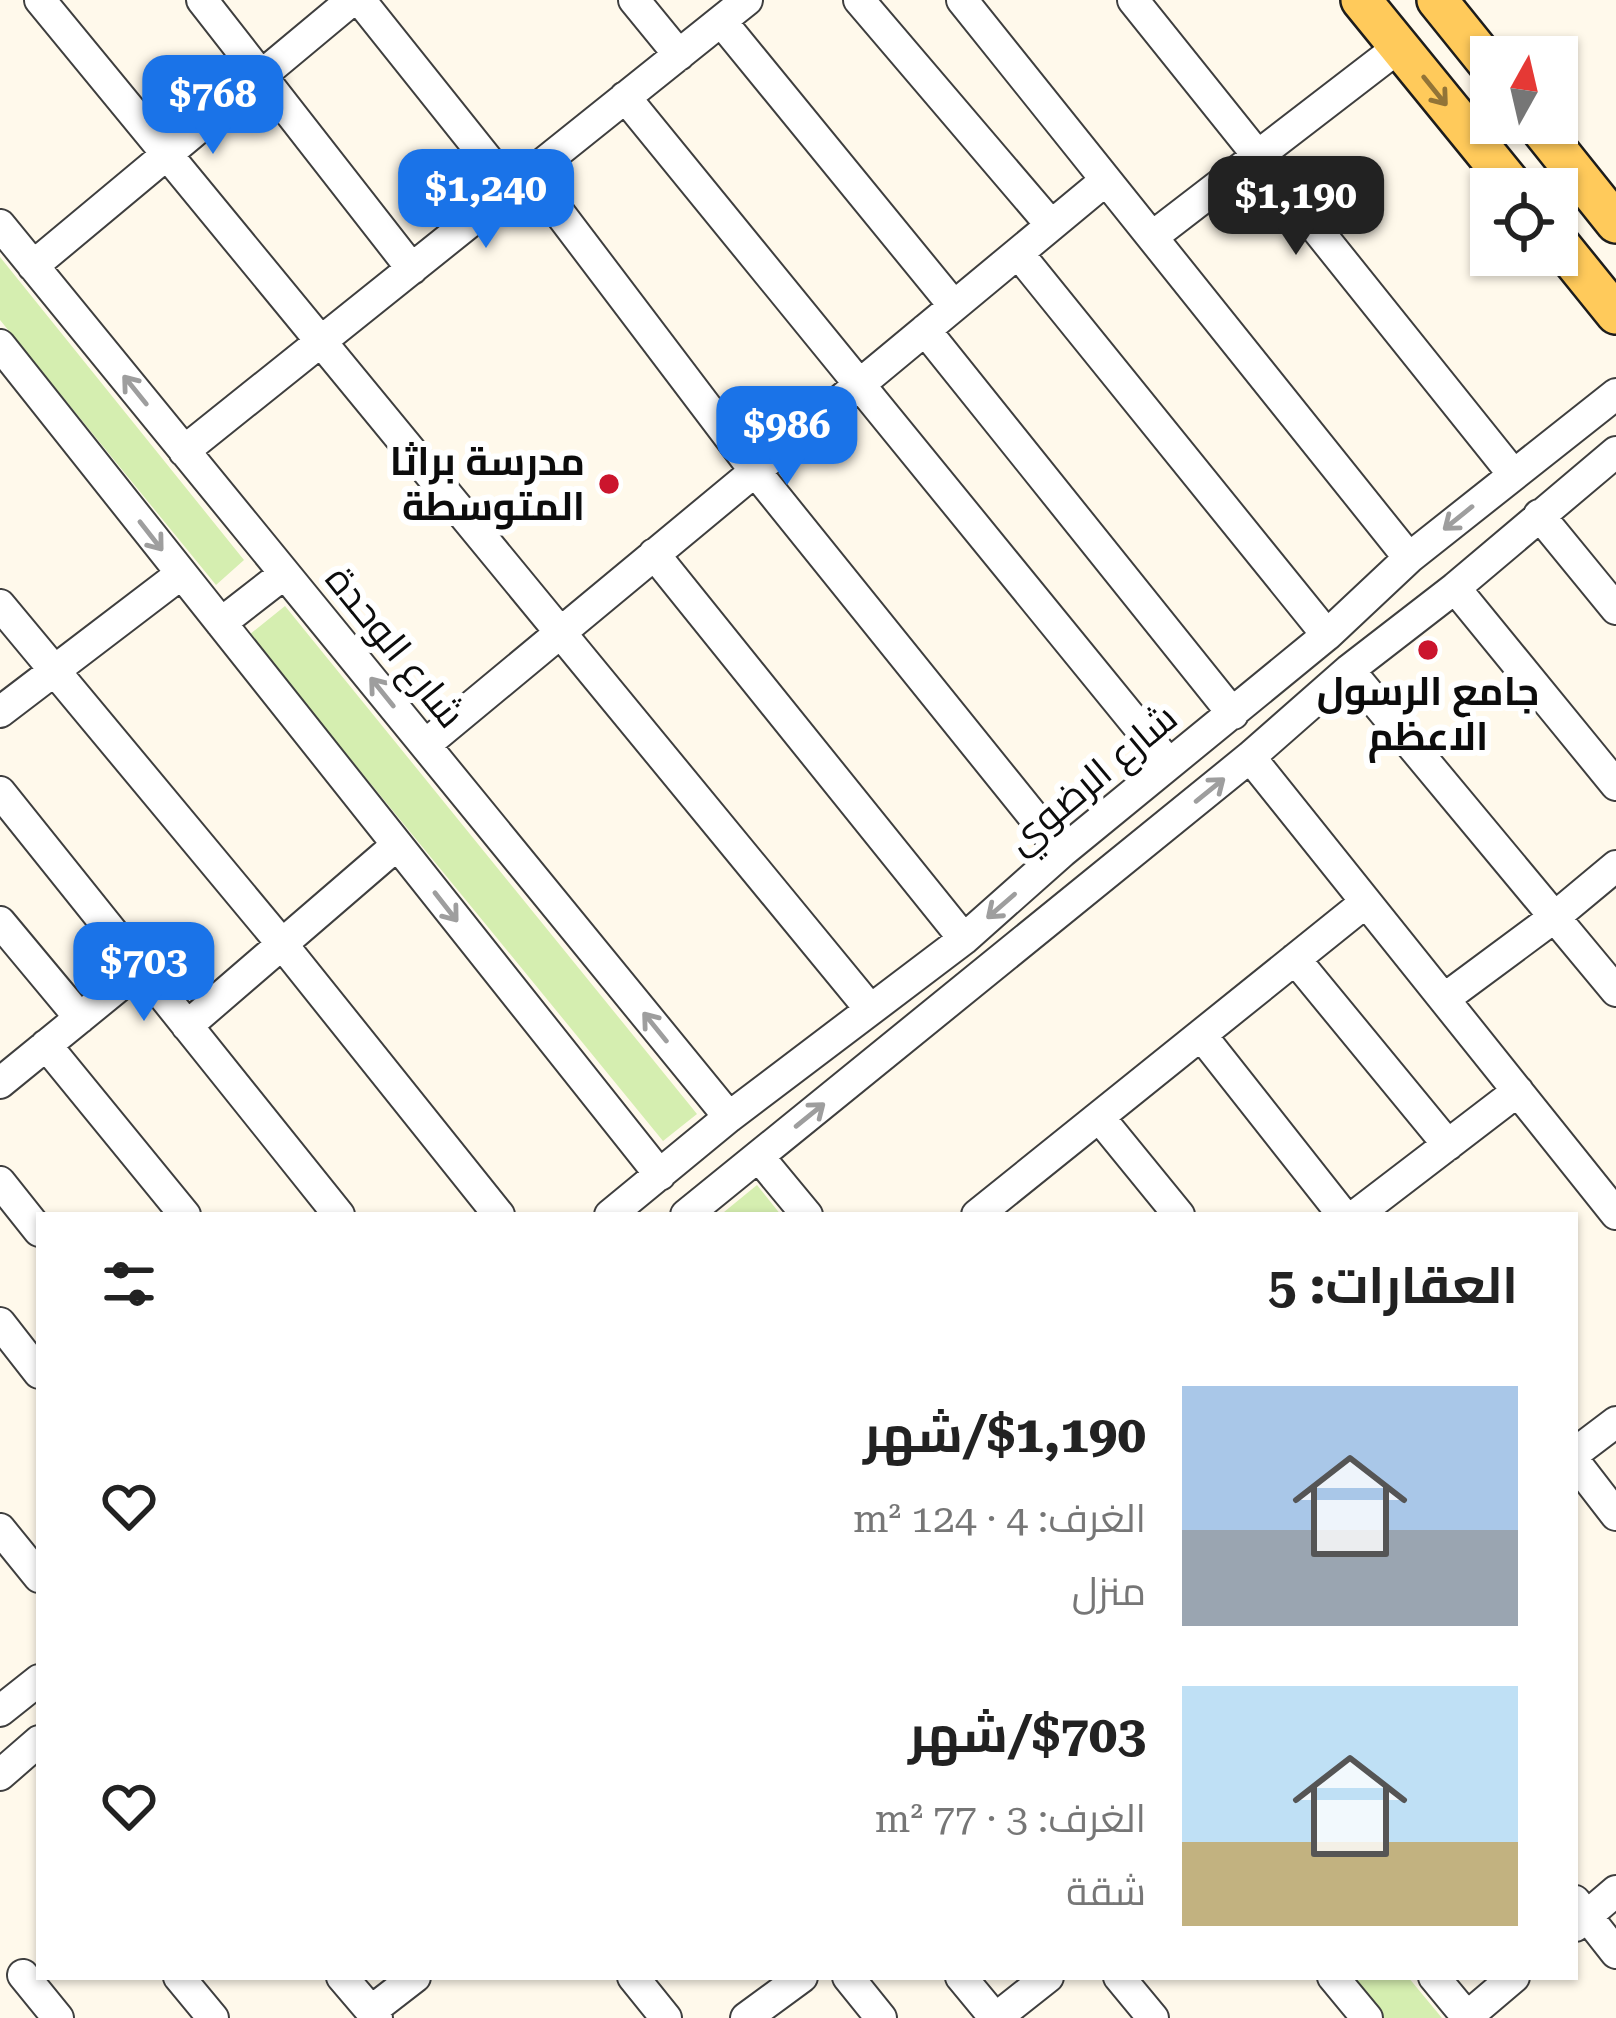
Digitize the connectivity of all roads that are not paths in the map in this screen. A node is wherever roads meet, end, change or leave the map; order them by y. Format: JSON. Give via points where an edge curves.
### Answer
{"nodes":[{"id":1,"x":40,"y":0,"type":"edge"},
{"id":2,"x":202,"y":0,"type":"edge"},
{"id":3,"x":356,"y":0,"type":"edge"},
{"id":4,"x":747,"y":0,"type":"edge"},
{"id":5,"x":860,"y":0,"type":"edge"},
{"id":6,"x":962,"y":0,"type":"edge"},
{"id":7,"x":1132,"y":0,"type":"edge"},
{"id":8,"x":1361,"y":0,"type":"edge"},
{"id":9,"x":1437,"y":0,"type":"edge"},
{"id":10,"x":641,"y":2,"type":"edge"},
{"id":11,"x":721,"y":21,"type":"junction"},
{"id":12,"x":1470,"y":41,"type":"edge"},
{"id":13,"x":1399,"y":47,"type":"junction"},
{"id":14,"x":679,"y":55,"type":"junction"},
{"id":15,"x":261,"y":76,"type":"junction"},
{"id":16,"x":625,"y":98,"type":"junction"},
{"id":17,"x":1553,"y":144,"type":"edge"},
{"id":18,"x":166,"y":152,"type":"junction"},
{"id":19,"x":1257,"y":156,"type":"junction"},
{"id":20,"x":1498,"y":168,"type":"edge"},
{"id":21,"x":1106,"y":180,"type":"junction"},
{"id":22,"x":521,"y":181,"type":"junction"},
{"id":23,"x":1616,"y":223,"type":"edge"},
{"id":24,"x":0,"y":225,"type":"edge"},
{"id":25,"x":1051,"y":225,"type":"junction"},
{"id":26,"x":1152,"y":237,"type":"junction"},
{"id":27,"x":1018,"y":253,"type":"junction"},
{"id":28,"x":33,"y":266,"type":"junction"},
{"id":29,"x":1578,"y":267,"type":"edge"},
{"id":30,"x":412,"y":268,"type":"junction"},
{"id":31,"x":954,"y":306,"type":"junction"},
{"id":32,"x":1616,"y":314,"type":"edge"},
{"id":33,"x":926,"y":329,"type":"junction"},
{"id":34,"x":321,"y":341,"type":"junction"},
{"id":35,"x":0,"y":345,"type":"edge"},
{"id":36,"x":860,"y":384,"type":"junction"},
{"id":37,"x":1616,"y":394,"type":"edge"},
{"id":38,"x":184,"y":451,"type":"junction"},
{"id":39,"x":1616,"y":452,"type":"edge"},
{"id":40,"x":755,"y":471,"type":"junction"},
{"id":41,"x":1513,"y":475,"type":"junction"},
{"id":42,"x":1539,"y":515,"type":"junction"},
{"id":43,"x":655,"y":554,"type":"junction"},
{"id":44,"x":1409,"y":558,"type":"junction"},
{"id":45,"x":182,"y":574,"type":"junction"},
{"id":46,"x":284,"y":574,"type":"junction"},
{"id":47,"x":1455,"y":588,"type":"junction"},
{"id":48,"x":0,"y":605,"type":"edge"},
{"id":49,"x":1616,"y":609,"type":"edge"},
{"id":50,"x":221,"y":623,"type":"junction"},
{"id":51,"x":561,"y":632,"type":"junction"},
{"id":52,"x":1327,"y":635,"type":"junction"},
{"id":53,"x":1349,"y":670,"type":"junction"},
{"id":54,"x":53,"y":671,"type":"junction"},
{"id":55,"x":0,"y":712,"type":"edge"},
{"id":56,"x":1233,"y":713,"type":"junction"},
{"id":57,"x":424,"y":745,"type":"junction"},
{"id":58,"x":1250,"y":757,"type":"junction"},
{"id":59,"x":1169,"y":764,"type":"junction"},
{"id":60,"x":1616,"y":785,"type":"edge"},
{"id":61,"x":0,"y":792,"type":"edge"},
{"id":62,"x":1133,"y":794,"type":"junction"},
{"id":63,"x":1162,"y":829,"type":"junction"},
{"id":64,"x":398,"y":845,"type":"junction"},
{"id":65,"x":1062,"y":852,"type":"junction"},
{"id":66,"x":1616,"y":866,"type":"edge"},
{"id":67,"x":1366,"y":902,"type":"junction"},
{"id":68,"x":1556,"y":916,"type":"junction"},
{"id":69,"x":0,"y":922,"type":"edge"},
{"id":70,"x":964,"y":939,"type":"junction"},
{"id":71,"x":282,"y":944,"type":"junction"},
{"id":72,"x":1295,"y":958,"type":"junction"},
{"id":73,"x":141,"y":968,"type":"junction"},
{"id":74,"x":1616,"y":991,"type":"edge"},
{"id":75,"x":1444,"y":999,"type":"junction"},
{"id":76,"x":870,"y":1009,"type":"junction"},
{"id":77,"x":80,"y":1018,"type":"junction"},
{"id":78,"x":187,"y":1025,"type":"junction"},
{"id":79,"x":1201,"y":1035,"type":"junction"},
{"id":80,"x":46,"y":1045,"type":"junction"},
{"id":81,"x":0,"y":1082,"type":"edge"},
{"id":82,"x":1518,"y":1091,"type":"junction"},
{"id":83,"x":1099,"y":1117,"type":"junction"},
{"id":84,"x":729,"y":1118,"type":"junction"},
{"id":85,"x":1448,"y":1144,"type":"junction"},
{"id":86,"x":759,"y":1157,"type":"junction"},
{"id":87,"x":660,"y":1175,"type":"junction"},
{"id":88,"x":0,"y":1182,"type":"edge"},
{"id":89,"x":1014,"y":1204,"type":"edge"},
{"id":90,"x":700,"y":1210,"type":"edge"},
{"id":91,"x":183,"y":1212,"type":"edge"},
{"id":92,"x":337,"y":1212,"type":"edge"},
{"id":93,"x":497,"y":1212,"type":"edge"},
{"id":94,"x":614,"y":1212,"type":"edge"},
{"id":95,"x":805,"y":1212,"type":"edge"},
{"id":96,"x":1177,"y":1212,"type":"edge"},
{"id":97,"x":1341,"y":1212,"type":"edge"},
{"id":98,"x":1360,"y":1212,"type":"edge"},
{"id":99,"x":1616,"y":1214,"type":"edge"},
{"id":100,"x":36,"y":1228,"type":"edge"},
{"id":101,"x":0,"y":1323,"type":"edge"},
{"id":102,"x":36,"y":1368,"type":"edge"},
{"id":103,"x":1616,"y":1421,"type":"edge"},
{"id":104,"x":1578,"y":1455,"type":"edge"},
{"id":105,"x":1578,"y":1462,"type":"edge"},
{"id":106,"x":1616,"y":1514,"type":"edge"},
{"id":107,"x":0,"y":1529,"type":"edge"},
{"id":108,"x":36,"y":1573,"type":"edge"},
{"id":109,"x":36,"y":1682,"type":"edge"},
{"id":110,"x":0,"y":1711,"type":"edge"},
{"id":111,"x":36,"y":1745,"type":"edge"},
{"id":112,"x":0,"y":1775,"type":"edge"},
{"id":113,"x":1616,"y":1892,"type":"edge"},
{"id":114,"x":1579,"y":1914,"type":"edge"},
{"id":115,"x":1616,"y":1953,"type":"edge"},
{"id":116,"x":21,"y":1976,"type":"edge"},
{"id":117,"x":181,"y":1980,"type":"edge"},
{"id":118,"x":345,"y":1980,"type":"edge"},
{"id":119,"x":412,"y":1980,"type":"edge"},
{"id":120,"x":635,"y":1980,"type":"edge"},
{"id":121,"x":795,"y":1980,"type":"edge"},
{"id":122,"x":850,"y":1980,"type":"edge"},
{"id":123,"x":964,"y":1980,"type":"edge"},
{"id":124,"x":1044,"y":1980,"type":"edge"},
{"id":125,"x":1121,"y":1980,"type":"edge"},
{"id":126,"x":1335,"y":1980,"type":"edge"},
{"id":127,"x":1436,"y":1980,"type":"edge"},
{"id":128,"x":1510,"y":1980,"type":"edge"},
{"id":129,"x":374,"y":2015,"type":"edge"},
{"id":130,"x":877,"y":2017,"type":"edge"},
{"id":131,"x":1467,"y":2017,"type":"edge"},
{"id":132,"x":58,"y":2018,"type":"edge"},
{"id":133,"x":213,"y":2018,"type":"edge"},
{"id":134,"x":666,"y":2018,"type":"edge"},
{"id":135,"x":746,"y":2018,"type":"edge"},
{"id":136,"x":996,"y":2018,"type":"edge"},
{"id":137,"x":1153,"y":2018,"type":"edge"},
{"id":138,"x":1367,"y":2018,"type":"edge"}],
"edges":[{"from":1,"to":18,"type":"street"},
{"from":2,"to":15,"type":"street"},
{"from":3,"to":15,"type":"street"},
{"from":3,"to":22,"type":"street"},
{"from":4,"to":11,"type":"street"},
{"from":5,"to":25,"type":"street"},
{"from":6,"to":21,"type":"street"},
{"from":7,"to":19,"type":"street"},
{"from":8,"to":13,"type":"main road"},
{"from":9,"to":12,"type":"main road"},
{"from":10,"to":14,"type":"street"},
{"from":11,"to":14,"type":"street"},
{"from":11,"to":31,"type":"street"},
{"from":13,"to":19,"type":"street"},
{"from":13,"to":20,"type":"main road","one_way":true},
{"from":14,"to":16,"type":"street"},
{"from":15,"to":18,"type":"street"},
{"from":15,"to":30,"type":"street"},
{"from":16,"to":22,"type":"street"},
{"from":16,"to":36,"type":"street"},
{"from":17,"to":23,"type":"main road"},
{"from":18,"to":28,"type":"street"},
{"from":18,"to":34,"type":"street"},
{"from":19,"to":26,"type":"street"},
{"from":19,"to":41,"type":"street"},
{"from":21,"to":25,"type":"street"},
{"from":21,"to":26,"type":"street"},
{"from":22,"to":30,"type":"street"},
{"from":22,"to":40,"type":"street"},
{"from":24,"to":28,"type":"street","name":"شارع الوحدة"},
{"from":25,"to":27,"type":"street"},
{"from":26,"to":44,"type":"street"},
{"from":27,"to":31,"type":"street"},
{"from":27,"to":52,"type":"street"},
{"from":38,"to":28,"type":"street","name":"شارع الوحدة","one_way":true},
{"from":29,"to":32,"type":"main road"},
{"from":30,"to":34,"type":"street"},
{"from":31,"to":33,"type":"street"},
{"from":33,"to":36,"type":"street"},
{"from":33,"to":56,"type":"street"},
{"from":34,"to":38,"type":"street"},
{"from":34,"to":51,"type":"street"},
{"from":35,"to":45,"type":"street","one_way":true},
{"from":36,"to":40,"type":"street"},
{"from":36,"to":59,"type":"street"},
{"from":37,"to":41,"type":"street","name":"شارع الرضوي"},
{"from":38,"to":46,"type":"street","name":"شارع الوحدة"},
{"from":39,"to":42,"type":"street","name":"شارع الرضوي"},
{"from":40,"to":43,"type":"street"},
{"from":40,"to":65,"type":"street"},
{"from":41,"to":44,"type":"street","name":"شارع الرضوي","one_way":true},
{"from":42,"to":47,"type":"street","name":"شارع الرضوي"},
{"from":42,"to":49,"type":"street"},
{"from":43,"to":51,"type":"street"},
{"from":43,"to":70,"type":"street"},
{"from":44,"to":52,"type":"street","name":"شارع الرضوي"},
{"from":45,"to":50,"type":"street"},
{"from":45,"to":54,"type":"street"},
{"from":46,"to":50,"type":"street"},
{"from":57,"to":46,"type":"street","name":"شارع الوحدة","one_way":true},
{"from":47,"to":53,"type":"street","name":"شارع الرضوي"},
{"from":47,"to":60,"type":"street"},
{"from":48,"to":54,"type":"street"},
{"from":50,"to":64,"type":"street"},
{"from":51,"to":57,"type":"street"},
{"from":51,"to":76,"type":"street"},
{"from":52,"to":56,"type":"street","name":"شارع الرضوي"},
{"from":53,"to":58,"type":"street","name":"شارع الرضوي"},
{"from":53,"to":68,"type":"street"},
{"from":54,"to":55,"type":"street"},
{"from":54,"to":71,"type":"street"},
{"from":56,"to":59,"type":"street","name":"شارع الرضوي"},
{"from":84,"to":57,"type":"street","name":"شارع الوحدة","one_way":true},
{"from":63,"to":58,"type":"street","name":"شارع الرضوي","one_way":true},
{"from":58,"to":67,"type":"street"},
{"from":59,"to":62,"type":"street","name":"شارع الرضوي"},
{"from":61,"to":73,"type":"street"},
{"from":62,"to":63,"type":"street"},
{"from":62,"to":65,"type":"street","name":"شارع الرضوي"},
{"from":86,"to":63,"type":"street","name":"شارع الرضوي","one_way":true},
{"from":64,"to":71,"type":"street"},
{"from":64,"to":87,"type":"street","one_way":true},
{"from":65,"to":70,"type":"street","name":"شارع الرضوي","one_way":true},
{"from":66,"to":68,"type":"street"},
{"from":67,"to":72,"type":"street"},
{"from":67,"to":75,"type":"street"},
{"from":68,"to":74,"type":"street"},
{"from":68,"to":75,"type":"street"},
{"from":69,"to":77,"type":"street"},
{"from":70,"to":76,"type":"street","name":"شارع الرضوي"},
{"from":71,"to":78,"type":"street"},
{"from":71,"to":93,"type":"street"},
{"from":72,"to":79,"type":"street"},
{"from":72,"to":85,"type":"street"},
{"from":73,"to":77,"type":"street"},
{"from":73,"to":78,"type":"street"},
{"from":75,"to":82,"type":"street"},
{"from":76,"to":84,"type":"street","name":"شارع الرضوي"},
{"from":77,"to":80,"type":"street"},
{"from":78,"to":92,"type":"street"},
{"from":79,"to":83,"type":"street"},
{"from":79,"to":97,"type":"street"},
{"from":80,"to":81,"type":"street"},
{"from":80,"to":91,"type":"street"},
{"from":82,"to":85,"type":"street"},
{"from":82,"to":99,"type":"street"},
{"from":83,"to":89,"type":"street"},
{"from":83,"to":96,"type":"street"},
{"from":84,"to":87,"type":"street","name":"شارع الرضوي"},
{"from":85,"to":98,"type":"street"},
{"from":86,"to":90,"type":"street","name":"شارع الرضوي"},
{"from":86,"to":95,"type":"street"},
{"from":87,"to":94,"type":"street","name":"شارع الرضوي"},
{"from":88,"to":100,"type":"street"},
{"from":101,"to":102,"type":"street"},
{"from":103,"to":104,"type":"street"},
{"from":105,"to":106,"type":"street"},
{"from":107,"to":108,"type":"street"},
{"from":109,"to":110,"type":"street"},
{"from":111,"to":112,"type":"street"},
{"from":113,"to":114,"type":"street"},
{"from":114,"to":115,"type":"street"},
{"from":116,"to":132,"type":"street"},
{"from":117,"to":133,"type":"street"},
{"from":118,"to":129,"type":"street"},
{"from":119,"to":129,"type":"street"},
{"from":120,"to":134,"type":"street"},
{"from":121,"to":135,"type":"street"},
{"from":122,"to":130,"type":"street"},
{"from":123,"to":136,"type":"street"},
{"from":124,"to":136,"type":"street"},
{"from":125,"to":137,"type":"street"},
{"from":126,"to":138,"type":"street"},
{"from":127,"to":131,"type":"street"},
{"from":128,"to":131,"type":"street"}]}
